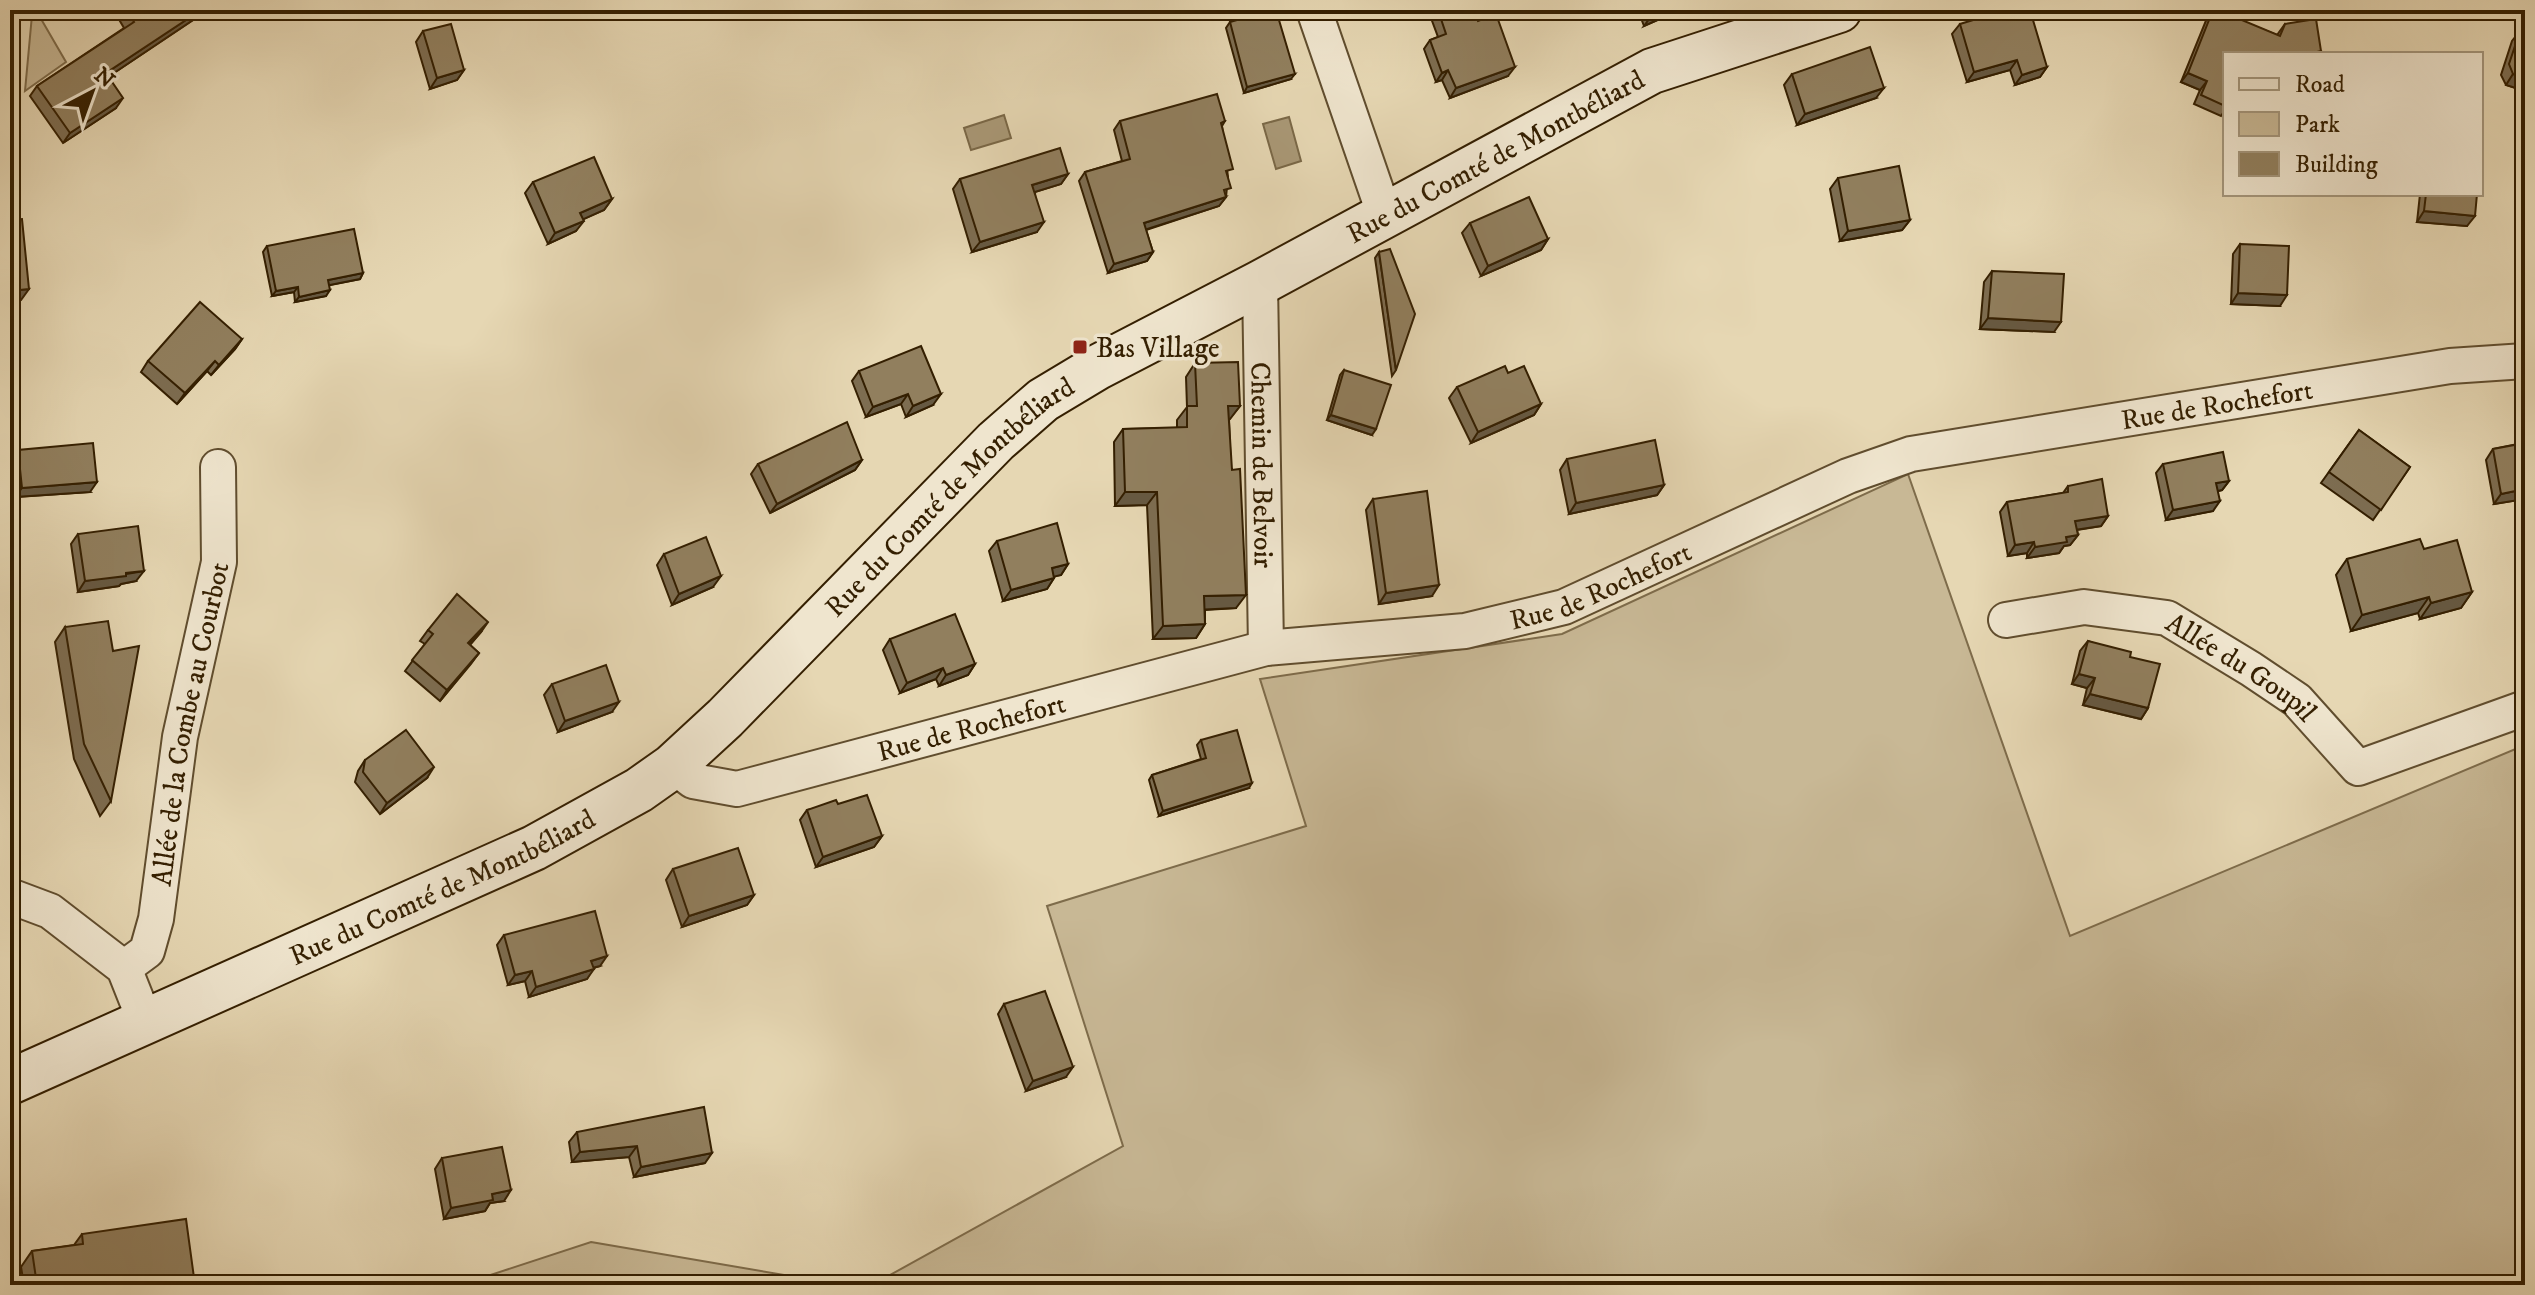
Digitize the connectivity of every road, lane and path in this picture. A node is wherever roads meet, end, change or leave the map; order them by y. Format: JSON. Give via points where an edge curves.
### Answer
{"nodes":[{"id":1,"x":1314,"y":10,"type":"edge"},
{"id":2,"x":1839,"y":10,"type":"edge"},
{"id":3,"x":1385,"y":216,"type":"junction"},
{"id":4,"x":1260,"y":283,"type":"junction"},
{"id":5,"x":2525,"y":361,"type":"edge"},
{"id":6,"x":218,"y":467,"type":"dead end"},
{"id":7,"x":2006,"y":620,"type":"dead end"},
{"id":8,"x":1266,"y":648,"type":"junction"},
{"id":9,"x":2525,"y":708,"type":"edge"},
{"id":10,"x":673,"y":766,"type":"junction"},
{"id":11,"x":10,"y":896,"type":"edge"},
{"id":12,"x":124,"y":968,"type":"junction"},
{"id":13,"x":145,"y":1021,"type":"junction"},
{"id":14,"x":10,"y":1082,"type":"edge"}],
"edges":[{"from":1,"to":3,"type":"street"},
{"from":2,"to":3,"type":"street","name":"Rue du Comté de Montbéliard","via":[[1652,71]]},
{"from":3,"to":4,"type":"street","name":"Rue du Comté de Montbéliard"},
{"from":4,"to":8,"type":"street","name":"Chemin de Belvoir"},
{"from":4,"to":10,"type":"street","name":"Rue du Comté de Montbéliard","via":[[1043,400]]},
{"from":5,"to":8,"type":"street","name":"Rue de Rochefort","via":[[2450,366],[1911,454],[1848,476],[1564,607],[1465,631]]},
{"from":6,"to":12,"type":"street","name":"Allée de la Combe au Courbot","via":[[219,562],[180,737],[156,919],[147,951]]},
{"from":7,"to":9,"type":"street","name":"Allée du Goupil","via":[[2084,607],[2167,618],[2297,700],[2358,768]]},
{"from":8,"to":10,"type":"street","name":"Rue de Rochefort","via":[[737,789],[693,781]]},
{"from":10,"to":13,"type":"street","name":"Rue du Comté de Montbéliard","via":[[534,848]]},
{"from":11,"to":12,"type":"street","via":[[50,911]]},
{"from":12,"to":13,"type":"street"},
{"from":13,"to":14,"type":"street","name":"Rue du Comté de Montbéliard"}]}
